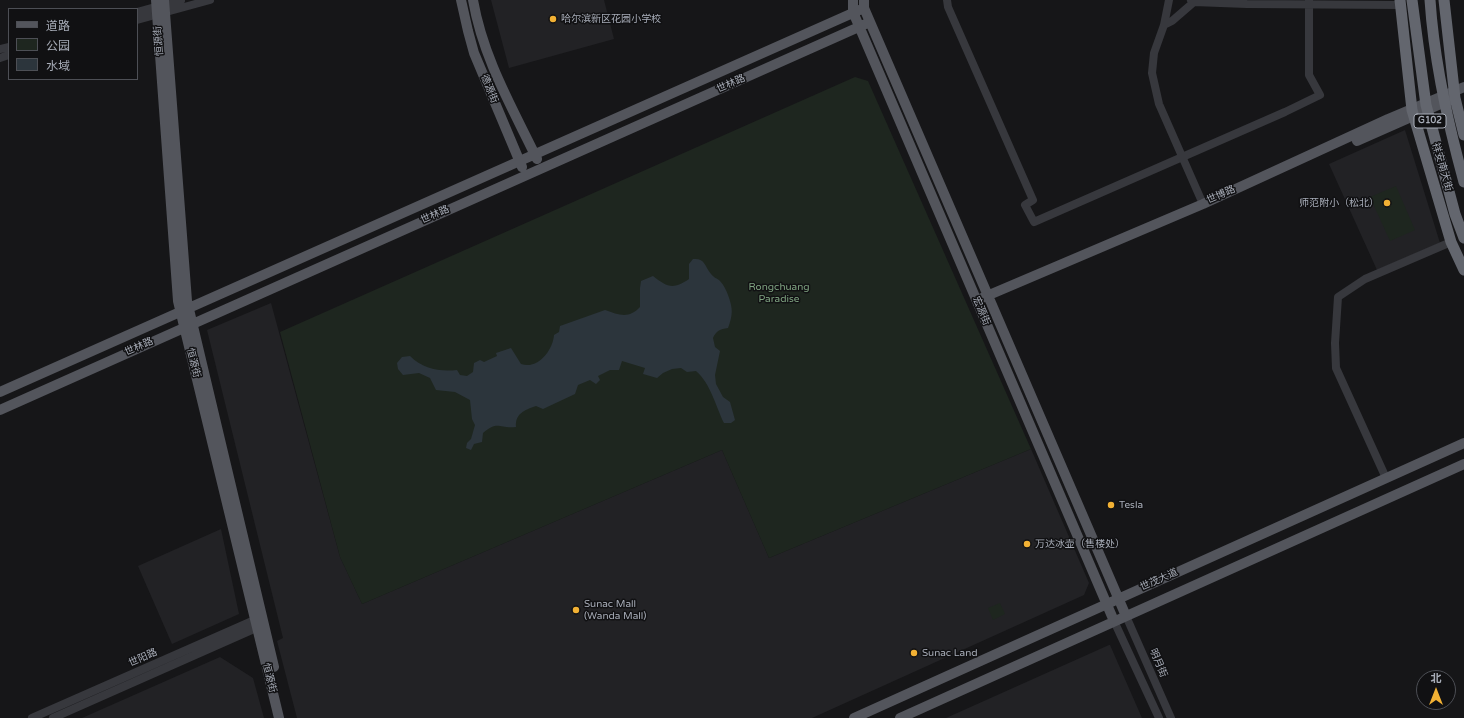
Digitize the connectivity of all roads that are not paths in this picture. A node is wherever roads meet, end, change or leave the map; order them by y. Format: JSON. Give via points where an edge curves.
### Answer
{"nodes":[{"id":1,"x":181,"y":0,"type":"edge"},
{"id":2,"x":210,"y":0,"type":"edge"},
{"id":3,"x":461,"y":0,"type":"edge"},
{"id":4,"x":473,"y":0,"type":"edge"},
{"id":5,"x":854,"y":0,"type":"edge"},
{"id":6,"x":947,"y":0,"type":"edge"},
{"id":7,"x":1169,"y":0,"type":"edge"},
{"id":8,"x":1412,"y":0,"type":"edge"},
{"id":9,"x":1430,"y":0,"type":"edge"},
{"id":10,"x":1444,"y":0,"type":"edge"},
{"id":11,"x":1193,"y":1,"type":"edge"},
{"id":12,"x":1257,"y":2,"type":"edge"},
{"id":13,"x":1309,"y":2,"type":"edge"},
{"id":14,"x":1400,"y":2,"type":"edge"},
{"id":15,"x":864,"y":4,"type":"edge"},
{"id":16,"x":161,"y":6,"type":"edge"},
{"id":17,"x":138,"y":12,"type":"edge"},
{"id":18,"x":853,"y":12,"type":"junction"},
{"id":19,"x":138,"y":19,"type":"edge"},
{"id":20,"x":870,"y":22,"type":"junction"},
{"id":21,"x":1164,"y":25,"type":"junction"},
{"id":22,"x":859,"y":27,"type":"junction"},
{"id":23,"x":1459,"y":93,"type":"edge"},
{"id":24,"x":1444,"y":99,"type":"junction"},
{"id":25,"x":1426,"y":107,"type":"junction"},
{"id":26,"x":1413,"y":113,"type":"junction"},
{"id":27,"x":1464,"y":136,"type":"edge"},
{"id":28,"x":534,"y":154,"type":"junction"},
{"id":29,"x":1183,"y":157,"type":"junction"},
{"id":30,"x":520,"y":161,"type":"junction"},
{"id":31,"x":541,"y":168,"type":"junction"},
{"id":32,"x":526,"y":174,"type":"junction"},
{"id":33,"x":1464,"y":182,"type":"edge"},
{"id":34,"x":1203,"y":204,"type":"junction"},
{"id":35,"x":1464,"y":238,"type":"edge"},
{"id":36,"x":1451,"y":242,"type":"junction"},
{"id":37,"x":1464,"y":270,"type":"edge"},
{"id":38,"x":989,"y":298,"type":"junction"},
{"id":39,"x":978,"y":303,"type":"junction"},
{"id":40,"x":184,"y":310,"type":"junction"},
{"id":41,"x":188,"y":325,"type":"junction"},
{"id":42,"x":0,"y":392,"type":"edge"},
{"id":43,"x":0,"y":410,"type":"edge"},
{"id":44,"x":1464,"y":443,"type":"edge"},
{"id":45,"x":1464,"y":464,"type":"edge"},
{"id":46,"x":1386,"y":478,"type":"junction"},
{"id":47,"x":1119,"y":598,"type":"junction"},
{"id":48,"x":1107,"y":604,"type":"junction"},
{"id":49,"x":1126,"y":616,"type":"junction"},
{"id":50,"x":1114,"y":621,"type":"junction"},
{"id":51,"x":259,"y":622,"type":"junction"},
{"id":52,"x":858,"y":717,"type":"edge"},
{"id":53,"x":32,"y":718,"type":"edge"},
{"id":54,"x":53,"y":718,"type":"edge"},
{"id":55,"x":279,"y":718,"type":"edge"},
{"id":56,"x":286,"y":718,"type":"edge"},
{"id":57,"x":900,"y":718,"type":"edge"},
{"id":58,"x":1159,"y":718,"type":"edge"},
{"id":59,"x":1170,"y":718,"type":"edge"}],
"edges":[{"from":1,"to":16,"type":"street"},
{"from":2,"to":16,"type":"street"},
{"from":3,"to":30,"type":"main road","name":"德源街","via":[[474,52]]},
{"from":4,"to":28,"type":"main road","name":"德源街","via":[[476,18],[492,67]]},
{"from":5,"to":18,"type":"main road","name":"宏源街"},
{"from":6,"to":29,"type":"street","via":[[1033,200],[1025,206],[1034,222]]},
{"from":7,"to":21,"type":"street"},
{"from":8,"to":25,"type":"highway","name":"祥安南大街","number":"G102"},
{"from":9,"to":24,"type":"highway","name":"祥安南大街","number":"G102"},
{"from":10,"to":23,"type":"highway"},
{"from":11,"to":12,"type":"street"},
{"from":11,"to":21,"type":"street","via":[[1172,21]]},
{"from":12,"to":13,"type":"street"},
{"from":13,"to":14,"type":"street"},
{"from":13,"to":29,"type":"street","via":[[1310,75],[1320,95]]},
{"from":14,"to":26,"type":"highway"},
{"from":15,"to":18,"type":"main road","name":"世林路"},
{"from":15,"to":20,"type":"main road","name":"宏源街"},
{"from":16,"to":17,"type":"street"},
{"from":16,"to":19,"type":"street"},
{"from":16,"to":40,"type":"main road","name":"恒源街","via":[[187,301]]},
{"from":18,"to":22,"type":"main road","name":"宏源街"},
{"from":18,"to":28,"type":"main road","name":"世林路"},
{"from":20,"to":22,"type":"main road","name":"世林路"},
{"from":20,"to":38,"type":"main road","name":"宏源街"},
{"from":21,"to":29,"type":"street","via":[[1154,53],[1152,72],[1158,104]]},
{"from":22,"to":31,"type":"main road","name":"世林路"},
{"from":22,"to":39,"type":"main road","name":"宏源街"},
{"from":23,"to":24,"type":"main road","name":"世博路"},
{"from":23,"to":27,"type":"highway"},
{"from":24,"to":25,"type":"main road","name":"世博路"},
{"from":24,"to":33,"type":"highway","name":"祥安南大街","number":"G102"},
{"from":25,"to":26,"type":"main road","name":"世博路"},
{"from":25,"to":35,"type":"highway","name":"祥安南大街","number":"G102"},
{"from":26,"to":34,"type":"main road","name":"世博路"},
{"from":26,"to":36,"type":"highway"},
{"from":26,"to":38,"type":"main road","name":"世博路"},
{"from":28,"to":30,"type":"main road","name":"世林路"},
{"from":28,"to":31,"type":"main road","name":"德源街"},
{"from":29,"to":34,"type":"street"},
{"from":30,"to":32,"type":"main road","name":"德源街"},
{"from":30,"to":40,"type":"main road","name":"世林路"},
{"from":31,"to":32,"type":"main road","name":"世林路"},
{"from":32,"to":41,"type":"main road","name":"世林路"},
{"from":34,"to":38,"type":"main road","name":"世博路"},
{"from":36,"to":37,"type":"highway"},
{"from":36,"to":46,"type":"street","via":[[1365,279],[1338,297],[1336,368]]},
{"from":38,"to":39,"type":"main road","name":"世博路"},
{"from":38,"to":47,"type":"main road","name":"宏源街"},
{"from":39,"to":48,"type":"main road","name":"宏源街"},
{"from":40,"to":41,"type":"main road","name":"恒源街"},
{"from":40,"to":42,"type":"main road","name":"世林路"},
{"from":41,"to":43,"type":"main road","name":"世林路"},
{"from":41,"to":51,"type":"main road","name":"恒源街"},
{"from":44,"to":46,"type":"main road","name":"世茂大道"},
{"from":45,"to":49,"type":"main road","name":"世茂大道"},
{"from":46,"to":47,"type":"main road","name":"世茂大道"},
{"from":47,"to":48,"type":"main road","name":"世茂大道"},
{"from":47,"to":49,"type":"main road","name":"宏源街"},
{"from":48,"to":50,"type":"main road","name":"宏源街"},
{"from":48,"to":52,"type":"main road","name":"世茂大道"},
{"from":49,"to":50,"type":"main road","name":"世茂大道"},
{"from":49,"to":59,"type":"street","name":"明月街"},
{"from":50,"to":57,"type":"main road","name":"世茂大道"},
{"from":50,"to":58,"type":"street"},
{"from":51,"to":53,"type":"street","name":"世阳路"},
{"from":51,"to":54,"type":"street","name":"世阳路"},
{"from":51,"to":55,"type":"main road","name":"恒源街"},
{"from":51,"to":56,"type":"main road","name":"恒源街"}]}
